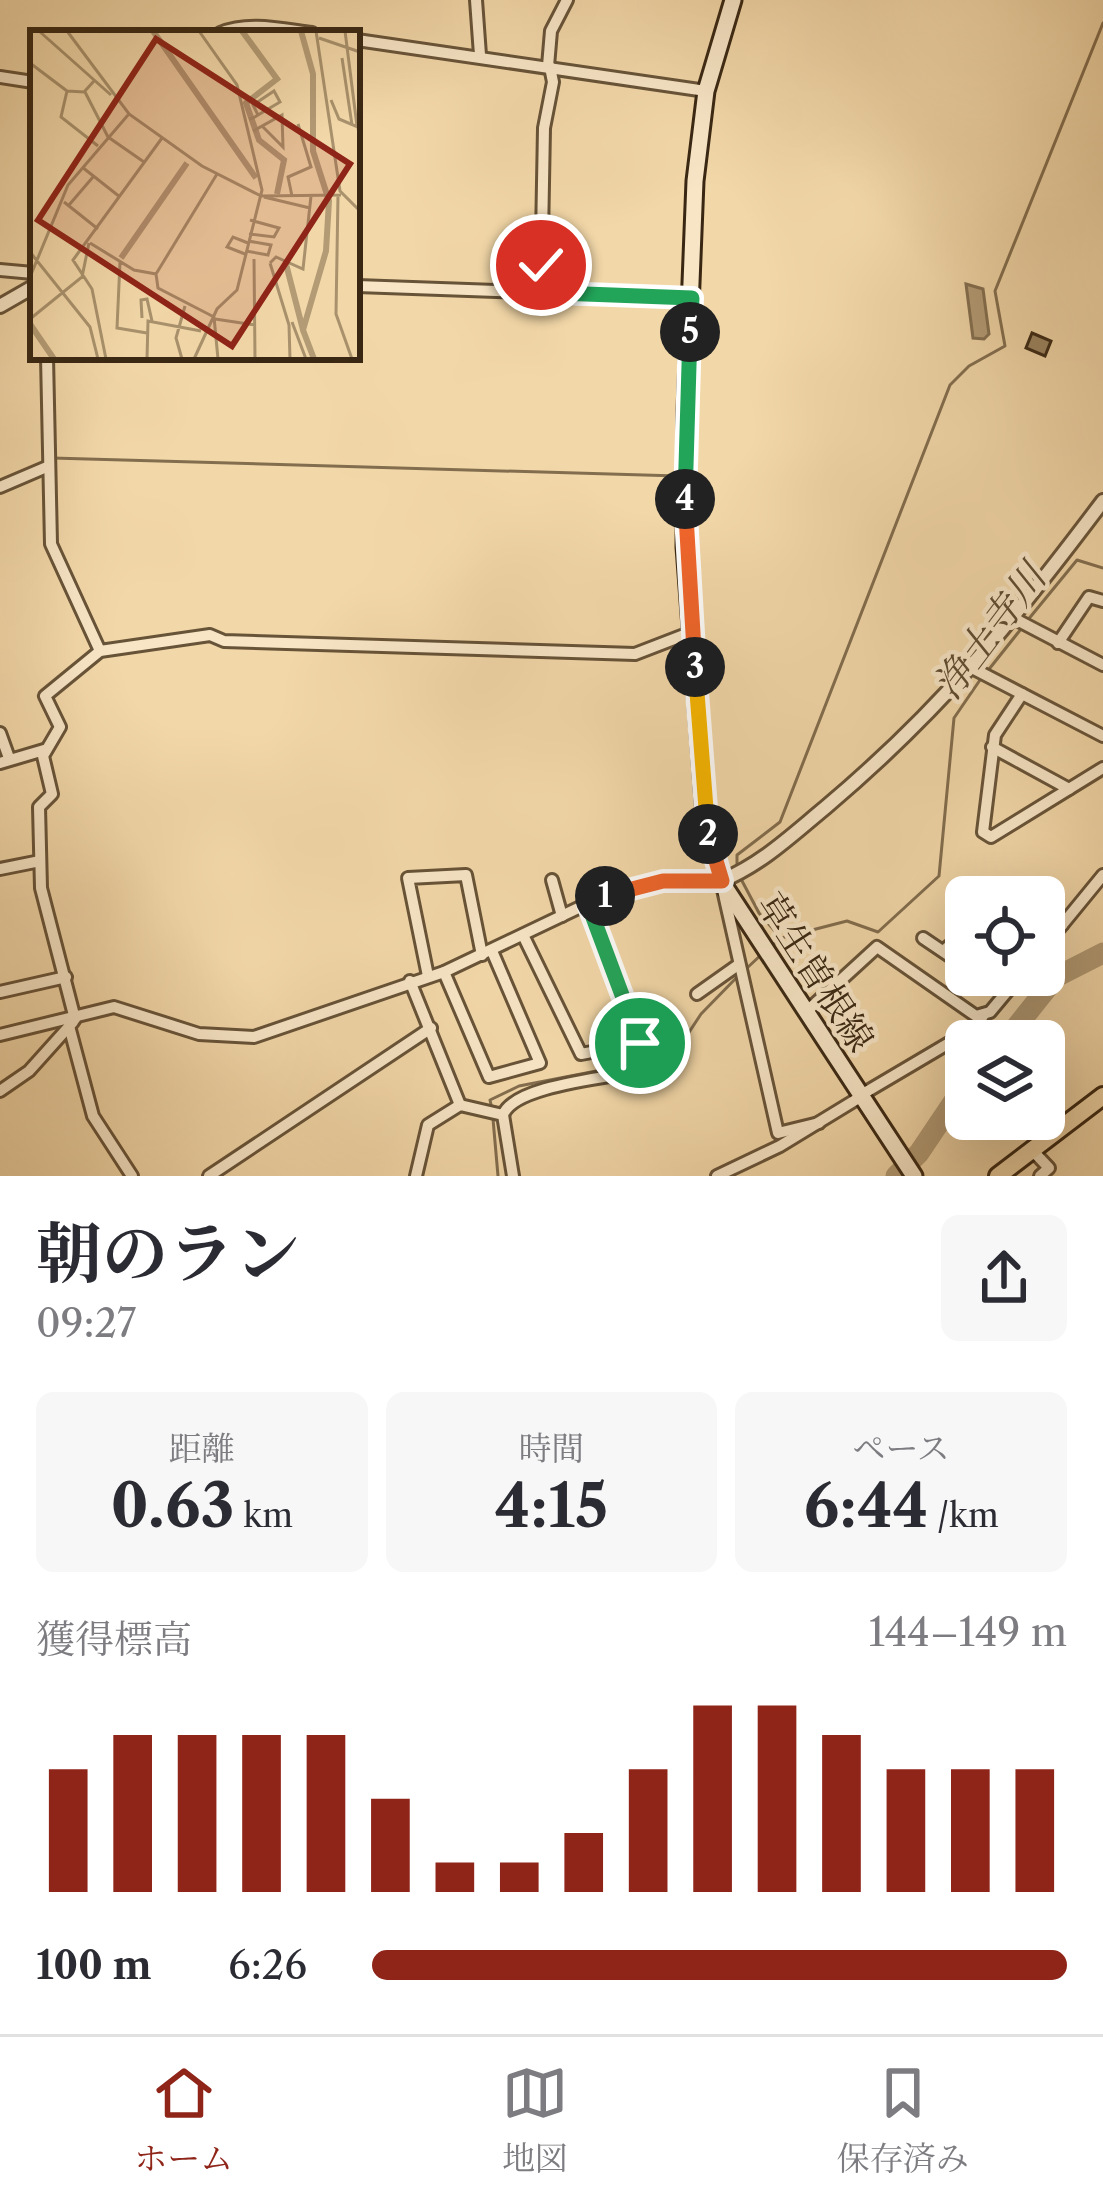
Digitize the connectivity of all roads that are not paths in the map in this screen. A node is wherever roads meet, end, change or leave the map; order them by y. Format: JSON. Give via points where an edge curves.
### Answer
{"nodes":[{"id":1,"x":476,"y":0,"type":"edge"},
{"id":2,"x":567,"y":0,"type":"edge"},
{"id":3,"x":734,"y":0,"type":"edge"},
{"id":4,"x":232,"y":30,"type":"edge"},
{"id":5,"x":285,"y":30,"type":"edge"},
{"id":6,"x":360,"y":40,"type":"edge"},
{"id":7,"x":480,"y":56,"type":"junction"},
{"id":8,"x":549,"y":67,"type":"junction"},
{"id":9,"x":0,"y":77,"type":"edge"},
{"id":10,"x":30,"y":82,"type":"edge"},
{"id":11,"x":706,"y":91,"type":"junction"},
{"id":12,"x":0,"y":270,"type":"edge"},
{"id":13,"x":30,"y":273,"type":"edge"},
{"id":14,"x":360,"y":286,"type":"edge"},
{"id":15,"x":30,"y":289,"type":"edge"},
{"id":16,"x":541,"y":292,"type":"junction"},
{"id":17,"x":692,"y":298,"type":"junction"},
{"id":18,"x":0,"y":306,"type":"edge"},
{"id":19,"x":47,"y":360,"type":"edge"},
{"id":20,"x":49,"y":466,"type":"junction"},
{"id":21,"x":0,"y":487,"type":"edge"},
{"id":22,"x":1103,"y":501,"type":"edge"},
{"id":23,"x":1103,"y":601,"type":"edge"},
{"id":24,"x":1015,"y":619,"type":"junction"},
{"id":25,"x":693,"y":632,"type":"junction"},
{"id":26,"x":1058,"y":643,"type":"junction"},
{"id":27,"x":100,"y":651,"type":"junction"},
{"id":28,"x":1103,"y":665,"type":"edge"},
{"id":29,"x":974,"y":669,"type":"junction"},
{"id":30,"x":1022,"y":694,"type":"junction"},
{"id":31,"x":0,"y":733,"type":"edge"},
{"id":32,"x":1103,"y":736,"type":"edge"},
{"id":33,"x":992,"y":747,"type":"junction"},
{"id":34,"x":44,"y":750,"type":"junction"},
{"id":35,"x":5,"y":760,"type":"edge"},
{"id":36,"x":1103,"y":769,"type":"edge"},
{"id":37,"x":1070,"y":789,"type":"junction"},
{"id":38,"x":40,"y":861,"type":"junction"},
{"id":39,"x":0,"y":869,"type":"edge"},
{"id":40,"x":1103,"y":875,"type":"edge"},
{"id":41,"x":551,"y":880,"type":"dead end"},
{"id":42,"x":722,"y":881,"type":"junction"},
{"id":43,"x":588,"y":904,"type":"junction"},
{"id":44,"x":562,"y":916,"type":"junction"},
{"id":45,"x":1065,"y":921,"type":"edge"},
{"id":46,"x":523,"y":935,"type":"junction"},
{"id":47,"x":923,"y":938,"type":"dead end"},
{"id":48,"x":943,"y":951,"type":"edge"},
{"id":49,"x":487,"y":953,"type":"junction"},
{"id":50,"x":738,"y":966,"type":"junction"},
{"id":51,"x":444,"y":972,"type":"junction"},
{"id":52,"x":428,"y":976,"type":"junction"},
{"id":53,"x":66,"y":977,"type":"junction"},
{"id":54,"x":410,"y":981,"type":"junction"},
{"id":55,"x":0,"y":992,"type":"edge"},
{"id":56,"x":697,"y":994,"type":"dead end"},
{"id":57,"x":1002,"y":996,"type":"edge"},
{"id":58,"x":806,"y":1012,"type":"junction"},
{"id":59,"x":982,"y":1016,"type":"junction"},
{"id":60,"x":72,"y":1023,"type":"junction"},
{"id":61,"x":431,"y":1028,"type":"junction"},
{"id":62,"x":0,"y":1035,"type":"edge"},
{"id":63,"x":662,"y":1066,"type":"dead end"},
{"id":64,"x":0,"y":1091,"type":"edge"},
{"id":65,"x":861,"y":1095,"type":"junction"},
{"id":66,"x":1103,"y":1096,"type":"edge"},
{"id":67,"x":460,"y":1105,"type":"junction"},
{"id":68,"x":502,"y":1114,"type":"junction"},
{"id":69,"x":819,"y":1123,"type":"junction"},
{"id":70,"x":1033,"y":1150,"type":"junction"},
{"id":71,"x":132,"y":1176,"type":"edge"},
{"id":72,"x":209,"y":1176,"type":"edge"},
{"id":73,"x":416,"y":1176,"type":"edge"},
{"id":74,"x":513,"y":1176,"type":"edge"},
{"id":75,"x":717,"y":1176,"type":"edge"},
{"id":76,"x":914,"y":1176,"type":"edge"},
{"id":77,"x":998,"y":1176,"type":"edge"},
{"id":78,"x":1040,"y":1176,"type":"edge"}],
"edges":[{"from":1,"to":7,"type":"street"},
{"from":2,"to":8,"type":"street","via":[[551,31]]},
{"from":3,"to":11,"type":"main road","name":"草生曽根線"},
{"from":4,"to":5,"type":"street"},
{"from":6,"to":7,"type":"street"},
{"from":7,"to":8,"type":"street"},
{"from":8,"to":11,"type":"street"},
{"from":8,"to":16,"type":"street"},
{"from":9,"to":10,"type":"street"},
{"from":11,"to":17,"type":"main road","name":"草生曽根線"},
{"from":12,"to":13,"type":"street"},
{"from":14,"to":16,"type":"street"},
{"from":15,"to":18,"type":"street"},
{"from":16,"to":17,"type":"street"},
{"from":17,"to":25,"type":"main road","name":"草生曽根線","via":[[685,487]]},
{"from":19,"to":20,"type":"street"},
{"from":20,"to":21,"type":"street"},
{"from":20,"to":27,"type":"street","via":[[51,544]]},
{"from":22,"to":24,"type":"street"},
{"from":23,"to":26,"type":"street","via":[[1089,597]]},
{"from":24,"to":26,"type":"street"},
{"from":24,"to":29,"type":"street"},
{"from":25,"to":27,"type":"street","via":[[635,654],[210,634]]},
{"from":25,"to":42,"type":"main road","name":"草生曽根線","via":[[704,815]]},
{"from":26,"to":28,"type":"street"},
{"from":27,"to":34,"type":"street","via":[[46,692],[60,730]]},
{"from":29,"to":30,"type":"street"},
{"from":29,"to":42,"type":"street","via":[[772,853]]},
{"from":30,"to":32,"type":"street"},
{"from":30,"to":33,"type":"street"},
{"from":31,"to":35,"type":"street"},
{"from":33,"to":37,"type":"street"},
{"from":33,"to":37,"type":"street","via":[[982,832],[991,837]]},
{"from":34,"to":35,"type":"street"},
{"from":34,"to":38,"type":"street","via":[[52,794],[39,807]]},
{"from":36,"to":37,"type":"street"},
{"from":38,"to":39,"type":"street"},
{"from":38,"to":53,"type":"street"},
{"from":40,"to":45,"type":"street"},
{"from":41,"to":44,"type":"street"},
{"from":42,"to":43,"type":"street","via":[[634,886]]},
{"from":42,"to":50,"type":"street"},
{"from":42,"to":58,"type":"main road","name":"草生曽根線"},
{"from":43,"to":44,"type":"street"},
{"from":43,"to":46,"type":"street","via":[[640,1043],[632,1048],[581,1054]]},
{"from":44,"to":46,"type":"street"},
{"from":46,"to":49,"type":"street"},
{"from":47,"to":48,"type":"street"},
{"from":49,"to":51,"type":"street"},
{"from":49,"to":51,"type":"street","via":[[540,1063],[489,1077]]},
{"from":49,"to":52,"type":"street","via":[[466,875],[408,878]]},
{"from":50,"to":56,"type":"street"},
{"from":50,"to":69,"type":"street","via":[[778,1133]]},
{"from":51,"to":52,"type":"street"},
{"from":52,"to":54,"type":"street"},
{"from":53,"to":55,"type":"street"},
{"from":53,"to":60,"type":"street"},
{"from":54,"to":60,"type":"street","via":[[240,1040],[122,1008]]},
{"from":54,"to":61,"type":"street"},
{"from":57,"to":59,"type":"street"},
{"from":58,"to":59,"type":"street","via":[[877,946]]},
{"from":58,"to":65,"type":"main road","name":"草生曽根線"},
{"from":59,"to":65,"type":"street"},
{"from":60,"to":62,"type":"street"},
{"from":60,"to":64,"type":"street"},
{"from":60,"to":71,"type":"street","via":[[93,1116]]},
{"from":61,"to":67,"type":"street"},
{"from":61,"to":72,"type":"street"},
{"from":63,"to":68,"type":"street","via":[[530,1093]]},
{"from":65,"to":69,"type":"street"},
{"from":65,"to":76,"type":"main road","name":"草生曽根線"},
{"from":66,"to":70,"type":"main road"},
{"from":67,"to":68,"type":"street"},
{"from":67,"to":73,"type":"street","via":[[428,1125]]},
{"from":68,"to":74,"type":"street"},
{"from":69,"to":75,"type":"street"},
{"from":70,"to":77,"type":"main road"},
{"from":70,"to":78,"type":"street","via":[[1048,1168]]}]}
